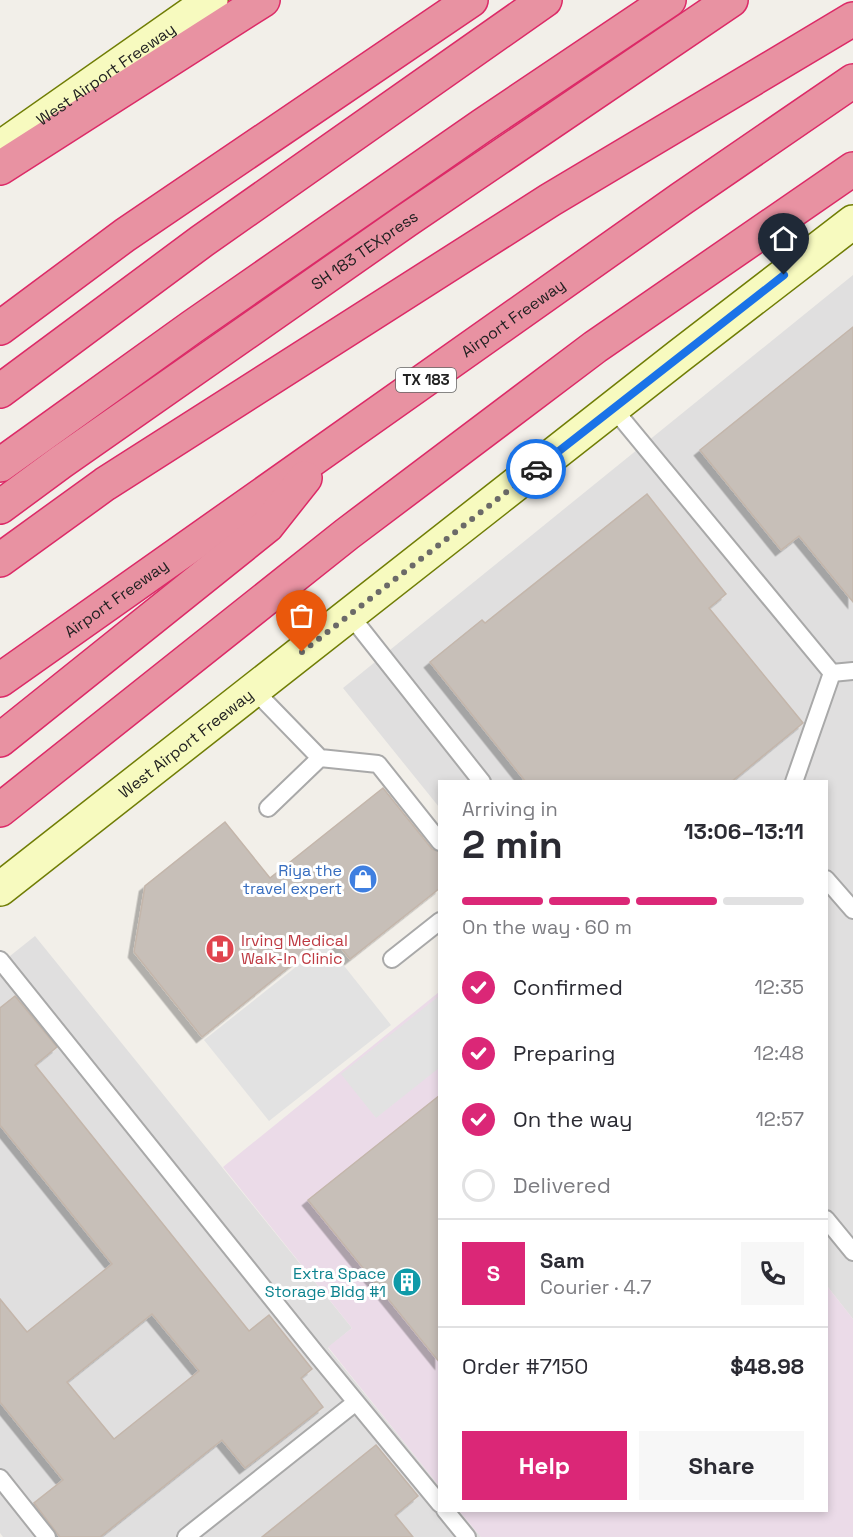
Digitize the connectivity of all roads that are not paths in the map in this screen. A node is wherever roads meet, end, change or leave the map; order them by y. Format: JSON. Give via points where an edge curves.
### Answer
{"nodes":[{"id":1,"x":211,"y":0,"type":"edge"},
{"id":2,"x":263,"y":0,"type":"edge"},
{"id":3,"x":471,"y":0,"type":"edge"},
{"id":4,"x":545,"y":0,"type":"edge"},
{"id":5,"x":669,"y":0,"type":"edge"},
{"id":6,"x":731,"y":0,"type":"edge"},
{"id":7,"x":853,"y":19,"type":"edge"},
{"id":8,"x":853,"y":81,"type":"edge"},
{"id":9,"x":0,"y":148,"type":"edge"},
{"id":10,"x":0,"y":168,"type":"edge"},
{"id":11,"x":853,"y":169,"type":"edge"},
{"id":12,"x":853,"y":222,"type":"edge"},
{"id":13,"x":0,"y":328,"type":"edge"},
{"id":14,"x":0,"y":391,"type":"edge"},
{"id":15,"x":613,"y":408,"type":"junction"},
{"id":16,"x":327,"y":450,"type":"junction"},
{"id":17,"x":0,"y":465,"type":"edge"},
{"id":18,"x":0,"y":507,"type":"edge"},
{"id":19,"x":0,"y":560,"type":"edge"},
{"id":20,"x":350,"y":615,"type":"junction"},
{"id":21,"x":853,"y":672,"type":"edge"},
{"id":22,"x":832,"y":673,"type":"junction"},
{"id":23,"x":0,"y":680,"type":"edge"},
{"id":24,"x":254,"y":690,"type":"junction"},
{"id":25,"x":0,"y":740,"type":"edge"},
{"id":26,"x":320,"y":759,"type":"junction"},
{"id":27,"x":480,"y":780,"type":"edge"},
{"id":28,"x":795,"y":780,"type":"edge"},
{"id":29,"x":268,"y":808,"type":"dead end"},
{"id":30,"x":0,"y":810,"type":"edge"},
{"id":31,"x":438,"y":839,"type":"edge"},
{"id":32,"x":828,"y":881,"type":"edge"},
{"id":33,"x":15,"y":882,"type":"edge"},
{"id":34,"x":853,"y":910,"type":"edge"},
{"id":35,"x":438,"y":923,"type":"edge"},
{"id":36,"x":0,"y":960,"type":"edge"},
{"id":37,"x":392,"y":960,"type":"dead end"},
{"id":38,"x":828,"y":1221,"type":"edge"},
{"id":39,"x":853,"y":1252,"type":"edge"},
{"id":40,"x":356,"y":1402,"type":"junction"},
{"id":41,"x":0,"y":1478,"type":"edge"},
{"id":42,"x":438,"y":1502,"type":"edge"},
{"id":43,"x":447,"y":1512,"type":"edge"},
{"id":44,"x":47,"y":1537,"type":"edge"},
{"id":45,"x":186,"y":1537,"type":"edge"},
{"id":46,"x":466,"y":1537,"type":"edge"}],
"edges":[{"from":1,"to":9,"type":"main road","name":"West Airport Freeway"},
{"from":2,"to":10,"type":"highway"},
{"from":3,"to":13,"type":"highway","via":[[125,235]]},
{"from":4,"to":14,"type":"highway","via":[[202,241]]},
{"from":5,"to":17,"type":"highway","via":[[192,327]]},
{"from":6,"to":18,"type":"highway","name":"SH 183 TEXpress","via":[[407,220]]},
{"from":7,"to":19,"type":"highway","via":[[540,206],[105,484]]},
{"from":8,"to":16,"type":"highway","name":"Airport Freeway","number":"TX 183"},
{"from":11,"to":30,"type":"highway","via":[[595,347],[347,534]]},
{"from":12,"to":15,"type":"main road","name":"West Airport Freeway"},
{"from":15,"to":20,"type":"main road","name":"West Airport Freeway"},
{"from":15,"to":22,"type":"lane"},
{"from":16,"to":23,"type":"highway","name":"Airport Freeway","number":"TX 183"},
{"from":16,"to":25,"type":"highway","via":[[267,526]]},
{"from":20,"to":24,"type":"main road","name":"West Airport Freeway"},
{"from":20,"to":27,"type":"lane"},
{"from":21,"to":22,"type":"lane"},
{"from":22,"to":28,"type":"lane"},
{"from":24,"to":26,"type":"lane"},
{"from":24,"to":33,"type":"main road","name":"West Airport Freeway"},
{"from":26,"to":29,"type":"lane"},
{"from":26,"to":31,"type":"lane","via":[[378,764]]},
{"from":32,"to":34,"type":"lane"},
{"from":35,"to":37,"type":"lane"},
{"from":36,"to":40,"type":"lane"},
{"from":38,"to":39,"type":"lane"},
{"from":40,"to":42,"type":"lane"},
{"from":40,"to":45,"type":"lane"},
{"from":41,"to":44,"type":"lane"},
{"from":43,"to":46,"type":"lane"}]}
